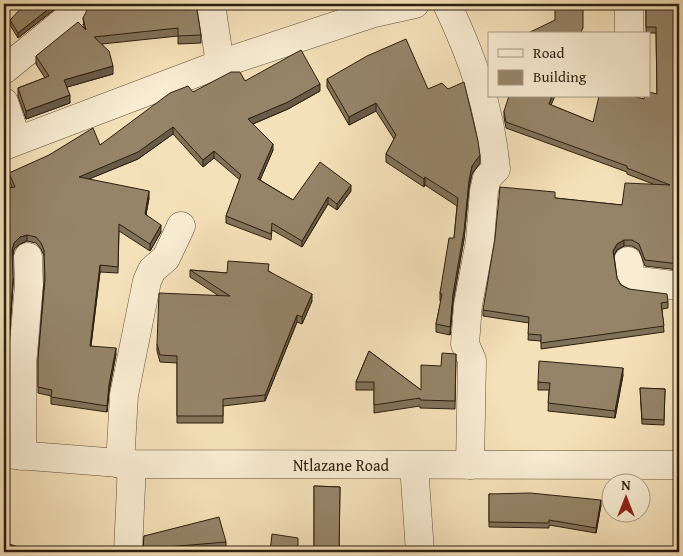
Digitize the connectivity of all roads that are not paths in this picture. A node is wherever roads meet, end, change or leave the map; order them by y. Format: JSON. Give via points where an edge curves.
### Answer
{"nodes":[{"id":1,"x":211,"y":4,"type":"edge"},
{"id":2,"x":415,"y":4,"type":"edge"},
{"id":3,"x":447,"y":4,"type":"edge"},
{"id":4,"x":628,"y":4,"type":"edge"},
{"id":5,"x":376,"y":8,"type":"edge"},
{"id":6,"x":73,"y":14,"type":"dead end"},
{"id":7,"x":630,"y":32,"type":"edge"},
{"id":8,"x":220,"y":64,"type":"junction"},
{"id":9,"x":4,"y":70,"type":"edge"},
{"id":10,"x":4,"y":102,"type":"edge"},
{"id":11,"x":11,"y":143,"type":"edge"},
{"id":12,"x":180,"y":226,"type":"dead end"},
{"id":13,"x":28,"y":257,"type":"dead end"},
{"id":14,"x":628,"y":260,"type":"dead end"},
{"id":15,"x":679,"y":286,"type":"edge"},
{"id":16,"x":13,"y":455,"type":"edge"},
{"id":17,"x":126,"y":464,"type":"junction"},
{"id":18,"x":679,"y":464,"type":"edge"},
{"id":19,"x":414,"y":465,"type":"junction"},
{"id":20,"x":470,"y":465,"type":"junction"},
{"id":21,"x":128,"y":552,"type":"edge"},
{"id":22,"x":420,"y":552,"type":"edge"}],
"edges":[{"from":1,"to":8,"type":"street"},
{"from":2,"to":5,"type":"street"},
{"from":3,"to":20,"type":"street","via":[[483,92],[493,136],[496,169],[487,178],[484,191],[480,241],[468,305],[466,344],[472,360]]},
{"from":4,"to":7,"type":"street"},
{"from":5,"to":8,"type":"street"},
{"from":6,"to":9,"type":"street"},
{"from":8,"to":11,"type":"street"},
{"from":10,"to":11,"type":"street"},
{"from":12,"to":17,"type":"street","via":[[166,258],[152,270],[147,281],[124,395]]},
{"from":13,"to":16,"type":"street","via":[[29,285]]},
{"from":14,"to":15,"type":"street","via":[[632,280]]},
{"from":16,"to":17,"type":"street","name":"Ntlazane Road"},
{"from":17,"to":19,"type":"street","name":"Ntlazane Road"},
{"from":17,"to":21,"type":"street"},
{"from":18,"to":20,"type":"street","name":"Ntlazane Road"},
{"from":19,"to":20,"type":"street","name":"Ntlazane Road"},
{"from":19,"to":22,"type":"street"}]}
